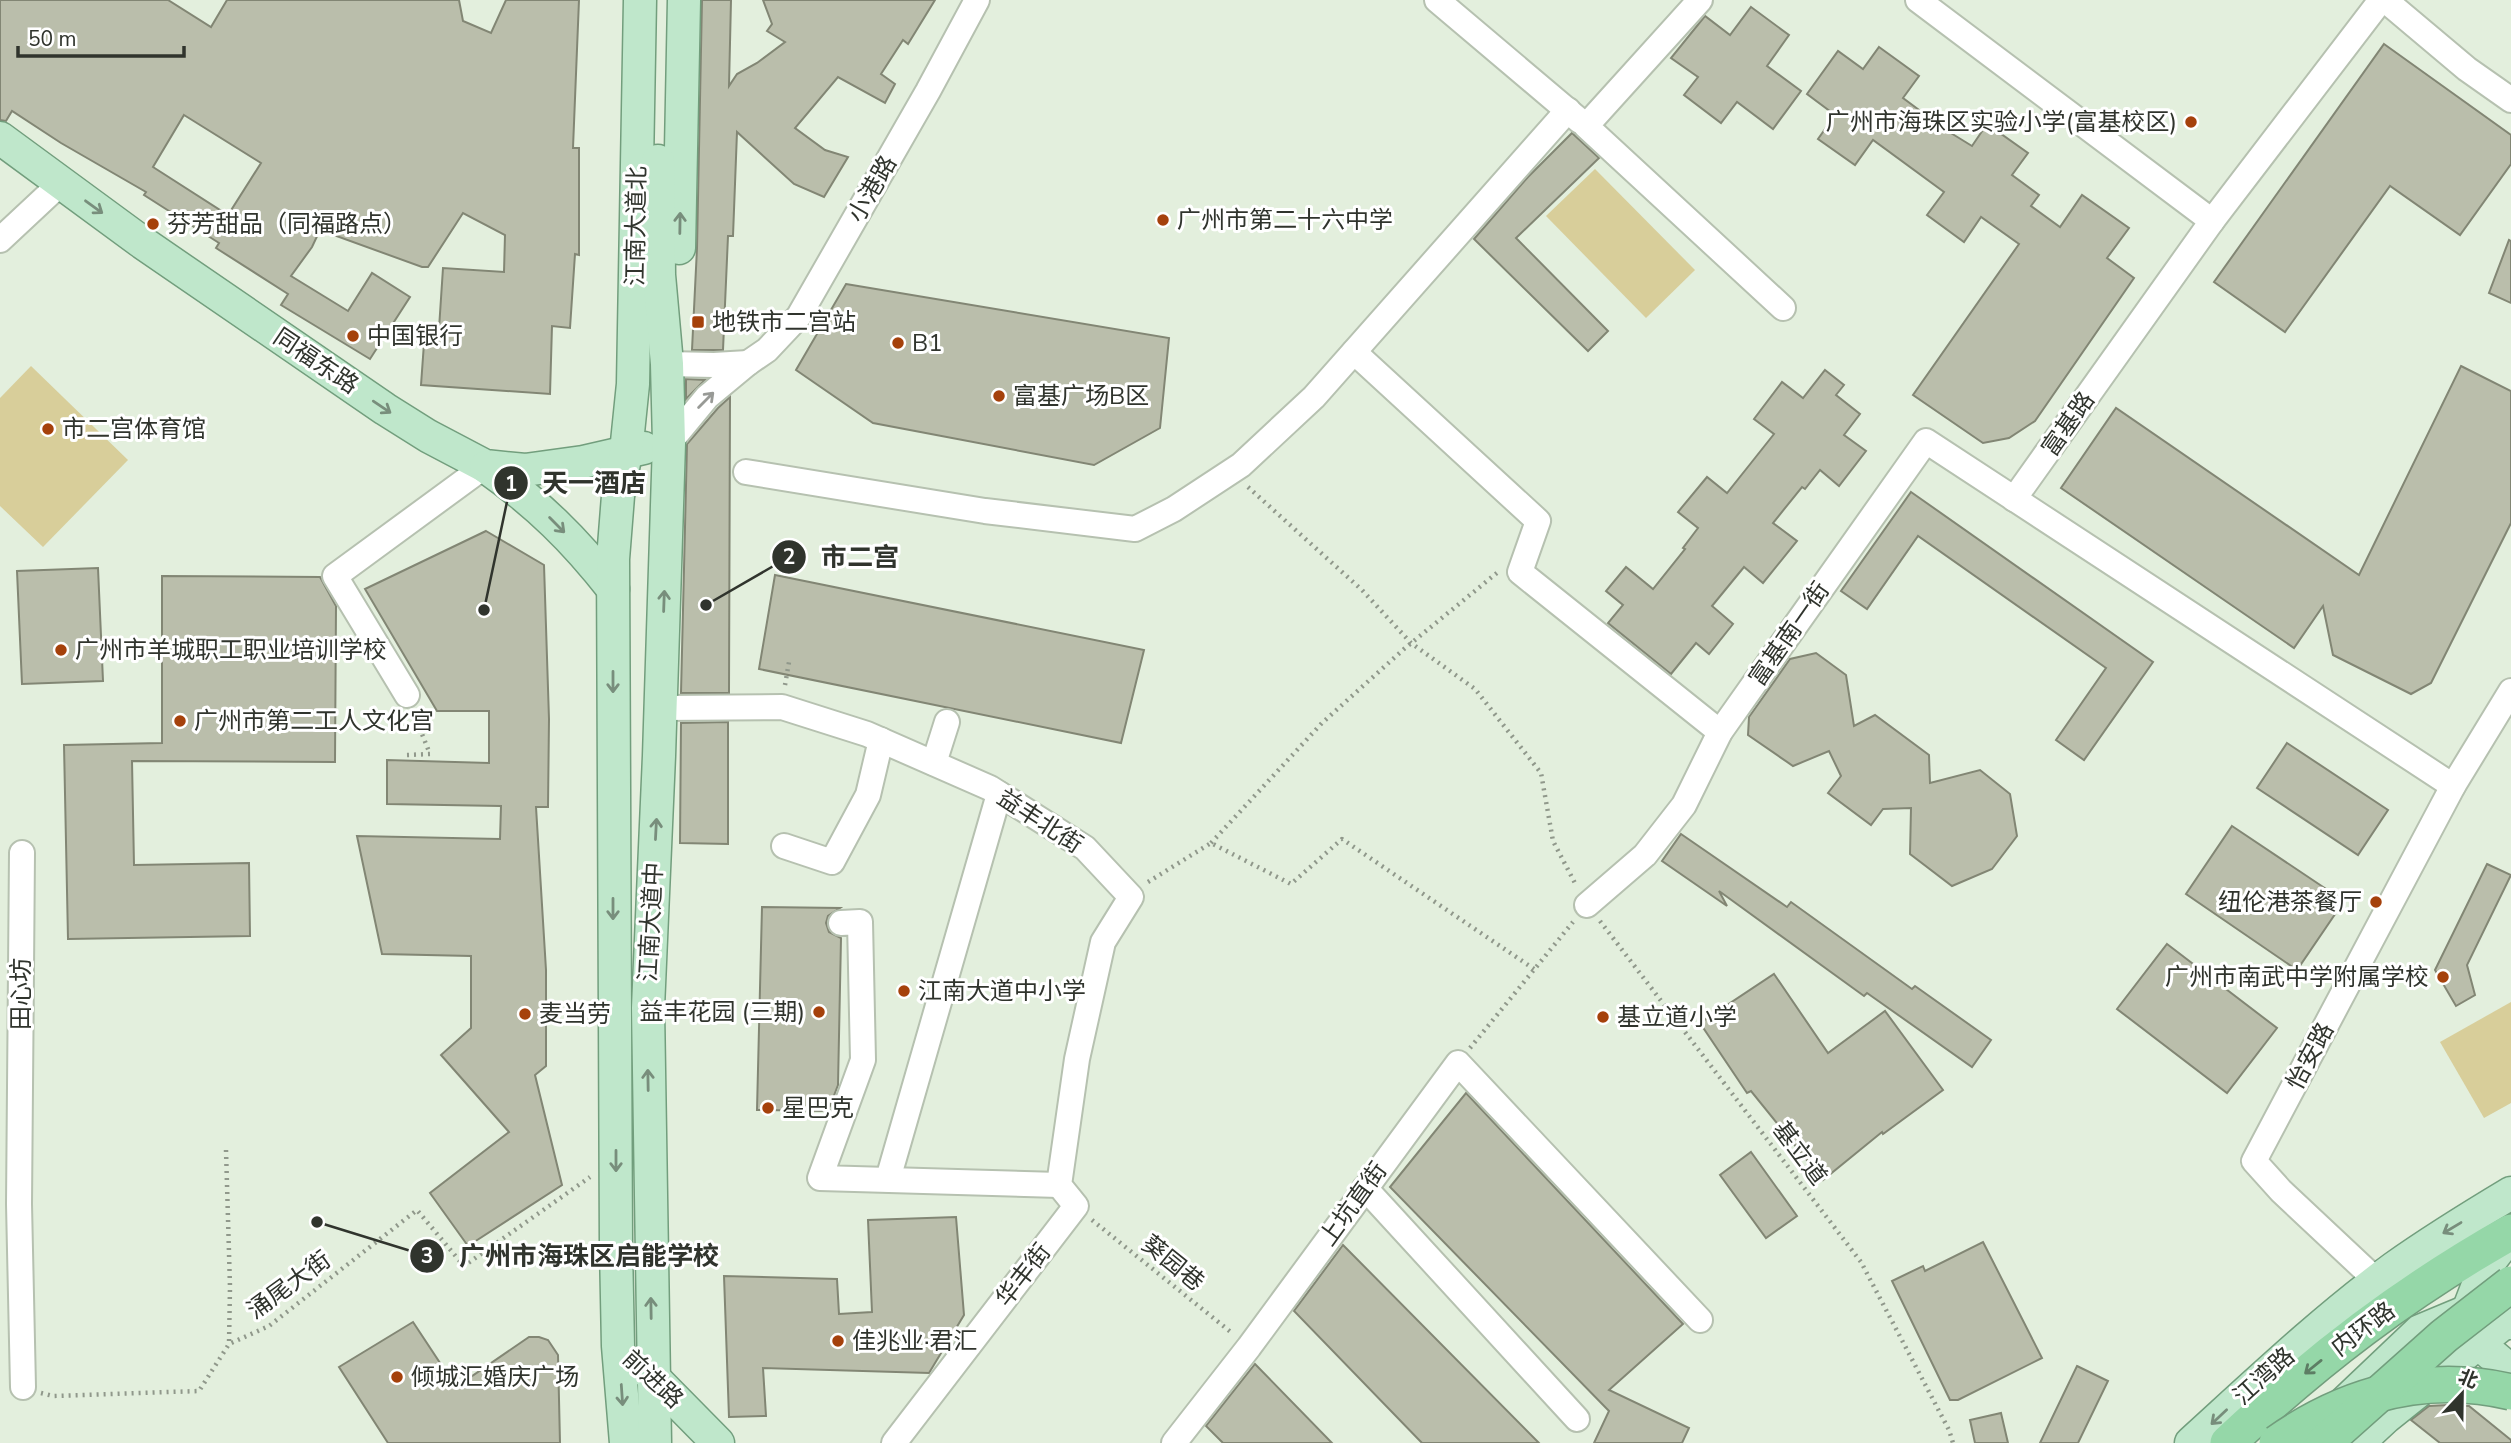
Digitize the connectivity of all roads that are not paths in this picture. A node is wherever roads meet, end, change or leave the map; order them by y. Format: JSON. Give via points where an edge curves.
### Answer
{"nodes":[{"id":1,"x":620,"y":0,"type":"edge"},
{"id":2,"x":640,"y":0,"type":"edge"},
{"id":3,"x":661,"y":0,"type":"edge"},
{"id":4,"x":684,"y":0,"type":"edge"},
{"id":5,"x":977,"y":0,"type":"edge"},
{"id":6,"x":1437,"y":0,"type":"edge"},
{"id":7,"x":1700,"y":0,"type":"edge"},
{"id":8,"x":1918,"y":0,"type":"edge"},
{"id":9,"x":2383,"y":0,"type":"edge"},
{"id":10,"x":2511,"y":100,"type":"edge"},
{"id":11,"x":1577,"y":118,"type":"junction"},
{"id":12,"x":0,"y":138,"type":"edge"},
{"id":13,"x":61,"y":183,"type":"junction"},
{"id":14,"x":2212,"y":221,"type":"junction"},
{"id":15,"x":0,"y":240,"type":"edge"},
{"id":16,"x":1783,"y":308,"type":"dead end"},
{"id":17,"x":1354,"y":352,"type":"junction"},
{"id":18,"x":748,"y":363,"type":"junction"},
{"id":19,"x":667,"y":364,"type":"junction"},
{"id":20,"x":669,"y":443,"type":"junction"},
{"id":21,"x":626,"y":452,"type":"junction"},
{"id":22,"x":485,"y":467,"type":"junction"},
{"id":23,"x":746,"y":472,"type":"dead end"},
{"id":24,"x":2014,"y":499,"type":"junction"},
{"id":25,"x":613,"y":589,"type":"junction"},
{"id":26,"x":2511,"y":691,"type":"edge"},
{"id":27,"x":407,"y":695,"type":"road end"},
{"id":28,"x":661,"y":708,"type":"junction"},
{"id":29,"x":947,"y":722,"type":"dead end"},
{"id":30,"x":1720,"y":732,"type":"junction"},
{"id":31,"x":881,"y":740,"type":"junction"},
{"id":32,"x":934,"y":763,"type":"junction"},
{"id":33,"x":2453,"y":786,"type":"junction"},
{"id":34,"x":999,"y":794,"type":"junction"},
{"id":35,"x":784,"y":846,"type":"dead end"},
{"id":36,"x":22,"y":853,"type":"dead end"},
{"id":37,"x":1587,"y":905,"type":"road end"},
{"id":38,"x":841,"y":923,"type":"dead end"},
{"id":39,"x":888,"y":1180,"type":"junction"},
{"id":40,"x":1059,"y":1185,"type":"junction"},
{"id":41,"x":1365,"y":1188,"type":"junction"},
{"id":42,"x":2511,"y":1193,"type":"edge"},
{"id":43,"x":2511,"y":1233,"type":"edge"},
{"id":44,"x":2377,"y":1282,"type":"junction"},
{"id":45,"x":2511,"y":1284,"type":"edge"},
{"id":46,"x":2468,"y":1311,"type":"junction"},
{"id":47,"x":1700,"y":1320,"type":"dead end"},
{"id":48,"x":2509,"y":1320,"type":"edge"},
{"id":49,"x":2478,"y":1343,"type":"junction"},
{"id":50,"x":618,"y":1346,"type":"junction"},
{"id":51,"x":2511,"y":1371,"type":"edge"},
{"id":52,"x":653,"y":1376,"type":"junction"},
{"id":53,"x":23,"y":1387,"type":"road end"},
{"id":54,"x":2511,"y":1392,"type":"edge"},
{"id":55,"x":2511,"y":1402,"type":"edge"},
{"id":56,"x":2386,"y":1417,"type":"junction"},
{"id":57,"x":1577,"y":1419,"type":"dead end"},
{"id":58,"x":626,"y":1443,"type":"edge"},
{"id":59,"x":655,"y":1443,"type":"edge"},
{"id":60,"x":666,"y":1443,"type":"edge"},
{"id":61,"x":718,"y":1443,"type":"edge"},
{"id":62,"x":894,"y":1443,"type":"edge"},
{"id":63,"x":1174,"y":1443,"type":"edge"},
{"id":64,"x":2191,"y":1443,"type":"edge"},
{"id":65,"x":2228,"y":1443,"type":"edge"},
{"id":66,"x":2277,"y":1443,"type":"edge"},
{"id":67,"x":2300,"y":1443,"type":"edge"},
{"id":68,"x":2324,"y":1443,"type":"edge"},
{"id":69,"x":2358,"y":1443,"type":"edge"}],
"edges":[{"from":1,"to":21,"type":"main road","via":[[615,308]]},
{"from":2,"to":21,"type":"main road","name":"江南大道北","via":[[633,384]]},
{"from":3,"to":19,"type":"main road","name":"江南大道北","via":[[659,275]]},
{"from":19,"to":4,"type":"main road","one_way":true,"via":[[679,286]]},
{"from":5,"to":18,"type":"street","name":"小港路","via":[[799,316]]},
{"from":6,"to":11,"type":"street"},
{"from":7,"to":11,"type":"street"},
{"from":8,"to":14,"type":"street"},
{"from":9,"to":10,"type":"street"},
{"from":9,"to":14,"type":"street","name":"富基路"},
{"from":11,"to":16,"type":"street"},
{"from":11,"to":17,"type":"street"},
{"from":12,"to":13,"type":"main road","name":"同福东路"},
{"from":13,"to":15,"type":"street"},
{"from":13,"to":22,"type":"main road","name":"同福东路","one_way":true,"via":[[385,409]]},
{"from":14,"to":24,"type":"street","name":"富基路"},
{"from":17,"to":23,"type":"street","via":[[1314,397],[1241,465],[1135,529],[985,511]]},
{"from":17,"to":30,"type":"street","via":[[1538,521],[1520,572]]},
{"from":18,"to":19,"type":"street"},
{"from":20,"to":18,"type":"street","name":"小港路","one_way":true,"via":[[707,397]]},
{"from":19,"to":20,"type":"main road","name":"江南大道北"},
{"from":20,"to":21,"type":"main road","name":"同福东路"},
{"from":28,"to":20,"type":"main road","name":"江南大道中","one_way":true},
{"from":21,"to":22,"type":"main road","name":"同福东路","via":[[525,470]]},
{"from":21,"to":25,"type":"main road","name":"江南大道中","via":[[618,496]]},
{"from":22,"to":25,"type":"main road","one_way":true,"via":[[528,498],[587,556]]},
{"from":22,"to":27,"type":"street","via":[[335,576]]},
{"from":24,"to":30,"type":"street","name":"富基南一街","via":[[1926,441]]},
{"from":24,"to":33,"type":"street"},
{"from":25,"to":50,"type":"main road","name":"江南大道中","one_way":true},
{"from":26,"to":33,"type":"street","name":"怡安路"},
{"from":28,"to":31,"type":"street","name":"益丰北街","via":[[782,707]]},
{"from":52,"to":28,"type":"main road","name":"江南大道中","one_way":true,"via":[[648,1008]]},
{"from":29,"to":32,"type":"street"},
{"from":30,"to":37,"type":"street","name":"富基南一街","via":[[1684,805],[1644,855]]},
{"from":31,"to":32,"type":"street","name":"益丰北街"},
{"from":31,"to":35,"type":"street","via":[[868,794],[832,862]]},
{"from":32,"to":34,"type":"street","name":"益丰北街"},
{"from":33,"to":44,"type":"street","name":"怡安路","via":[[2254,1161]]},
{"from":34,"to":39,"type":"street"},
{"from":34,"to":40,"type":"street","name":"益丰北街","via":[[1085,848],[1131,897],[1103,942],[1077,1059]]},
{"from":36,"to":53,"type":"street","name":"田心坊","via":[[19,1204]]},
{"from":38,"to":39,"type":"street","via":[[860,922],[863,1060],[820,1178]]},
{"from":39,"to":40,"type":"street"},
{"from":40,"to":62,"type":"street","name":"华丰街","via":[[1076,1206]]},
{"from":41,"to":47,"type":"street","name":"上坑直街","via":[[1458,1063]]},
{"from":41,"to":57,"type":"street"},
{"from":41,"to":63,"type":"street","name":"上坑直街"},
{"from":42,"to":44,"type":"main road","name":"江湾路","one_way":true,"via":[[2441,1235]]},
{"from":43,"to":46,"type":"main road","via":[[2484,1269]]},
{"from":43,"to":65,"type":"highway","name":"内环路","one_way":true,"via":[[2417,1288],[2375,1319]]},
{"from":44,"to":64,"type":"main road","name":"江湾路","one_way":true},
{"from":45,"to":68,"type":"highway","bridge":true,"via":[[2444,1336]]},
{"from":46,"to":48,"type":"main road"},
{"from":46,"to":49,"type":"main road"},
{"from":46,"to":67,"type":"main road","via":[[2420,1331]]},
{"from":48,"to":49,"type":"main road"},
{"from":49,"to":51,"type":"main road"},
{"from":49,"to":56,"type":"main road"},
{"from":50,"to":52,"type":"main road","name":"前进路"},
{"from":50,"to":58,"type":"main road","name":"江南大道中","one_way":true},
{"from":52,"to":59,"type":"main road","name":"江南大道中"},
{"from":52,"to":60,"type":"street"},
{"from":52,"to":61,"type":"main road","name":"前进路"},
{"from":54,"to":66,"type":"highway","bridge":true,"via":[[2474,1386],[2389,1391],[2331,1409]]},
{"from":55,"to":56,"type":"main road","via":[[2437,1392]]},
{"from":56,"to":69,"type":"main road"}]}
